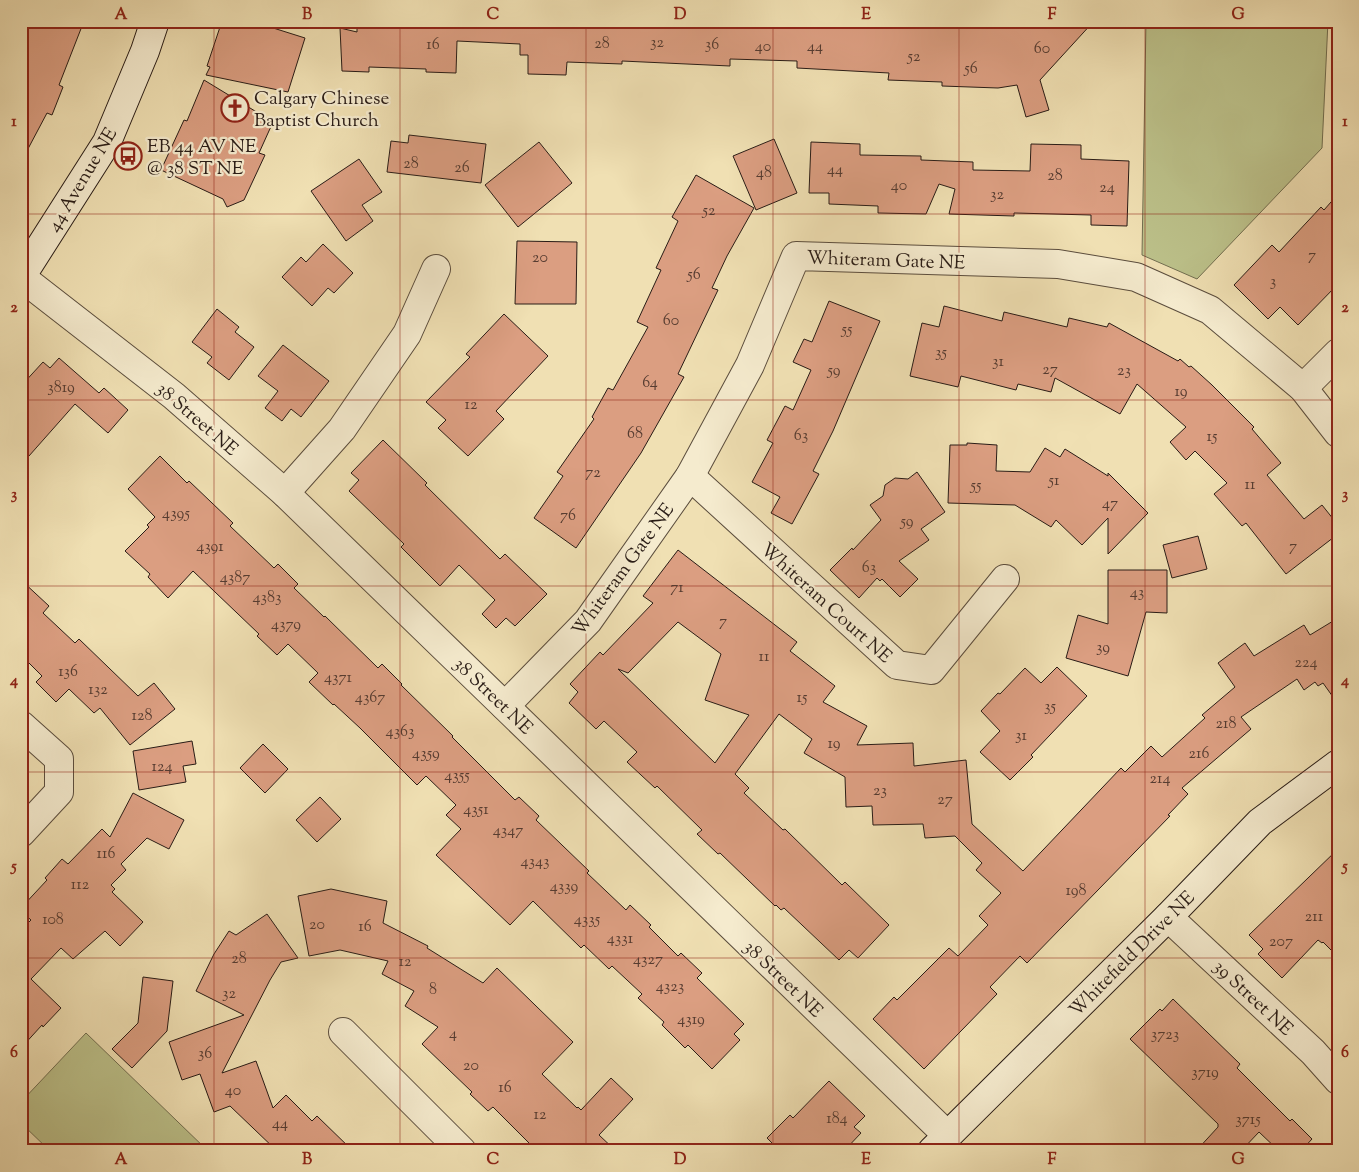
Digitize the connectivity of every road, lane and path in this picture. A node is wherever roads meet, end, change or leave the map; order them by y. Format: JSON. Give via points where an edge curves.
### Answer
{"nodes":[{"id":1,"x":155,"y":21,"type":"edge"},
{"id":2,"x":436,"y":268,"type":"dead end"},
{"id":3,"x":21,"y":277,"type":"edge"},
{"id":4,"x":1338,"y":354,"type":"edge"},
{"id":5,"x":1303,"y":388,"type":"junction"},
{"id":6,"x":1338,"y":433,"type":"edge"},
{"id":7,"x":690,"y":476,"type":"junction"},
{"id":8,"x":285,"y":493,"type":"junction"},
{"id":9,"x":1005,"y":579,"type":"dead end"},
{"id":10,"x":505,"y":706,"type":"junction"},
{"id":11,"x":21,"y":725,"type":"edge"},
{"id":12,"x":1338,"y":764,"type":"edge"},
{"id":13,"x":21,"y":833,"type":"edge"},
{"id":14,"x":1168,"y":917,"type":"junction"},
{"id":15,"x":344,"y":1032,"type":"dead end"},
{"id":16,"x":1338,"y":1080,"type":"edge"},
{"id":17,"x":939,"y":1143,"type":"edge"},
{"id":18,"x":449,"y":1147,"type":"edge"}],
"edges":[{"from":1,"to":3,"type":"street","name":"44 Avenue NE","via":[[107,142]]},
{"from":2,"to":8,"type":"street","via":[[407,334],[342,429]]},
{"from":3,"to":8,"type":"street","name":"38 Street NE","via":[[174,396]]},
{"from":4,"to":5,"type":"street"},
{"from":5,"to":6,"type":"street","name":"Whiteram Gate NE"},
{"from":5,"to":7,"type":"street","name":"Whiteram Gate NE","via":[[1210,310],[1136,277],[1058,264],[796,256],[750,365]]},
{"from":7,"to":9,"type":"street","name":"Whiteram Court NE","via":[[897,666],[931,670]]},
{"from":7,"to":10,"type":"street","name":"Whiteram Gate NE","via":[[588,621]]},
{"from":8,"to":10,"type":"street","name":"38 Street NE"},
{"from":10,"to":17,"type":"street","name":"38 Street NE"},
{"from":11,"to":13,"type":"street","via":[[59,759],[60,792]]},
{"from":12,"to":14,"type":"street","name":"Whitefield Drive NE","via":[[1260,822]]},
{"from":14,"to":16,"type":"street","name":"39 Street NE","via":[[1313,1052]]},
{"from":14,"to":17,"type":"street","name":"Whitefield Drive NE"},
{"from":15,"to":18,"type":"street"}]}
